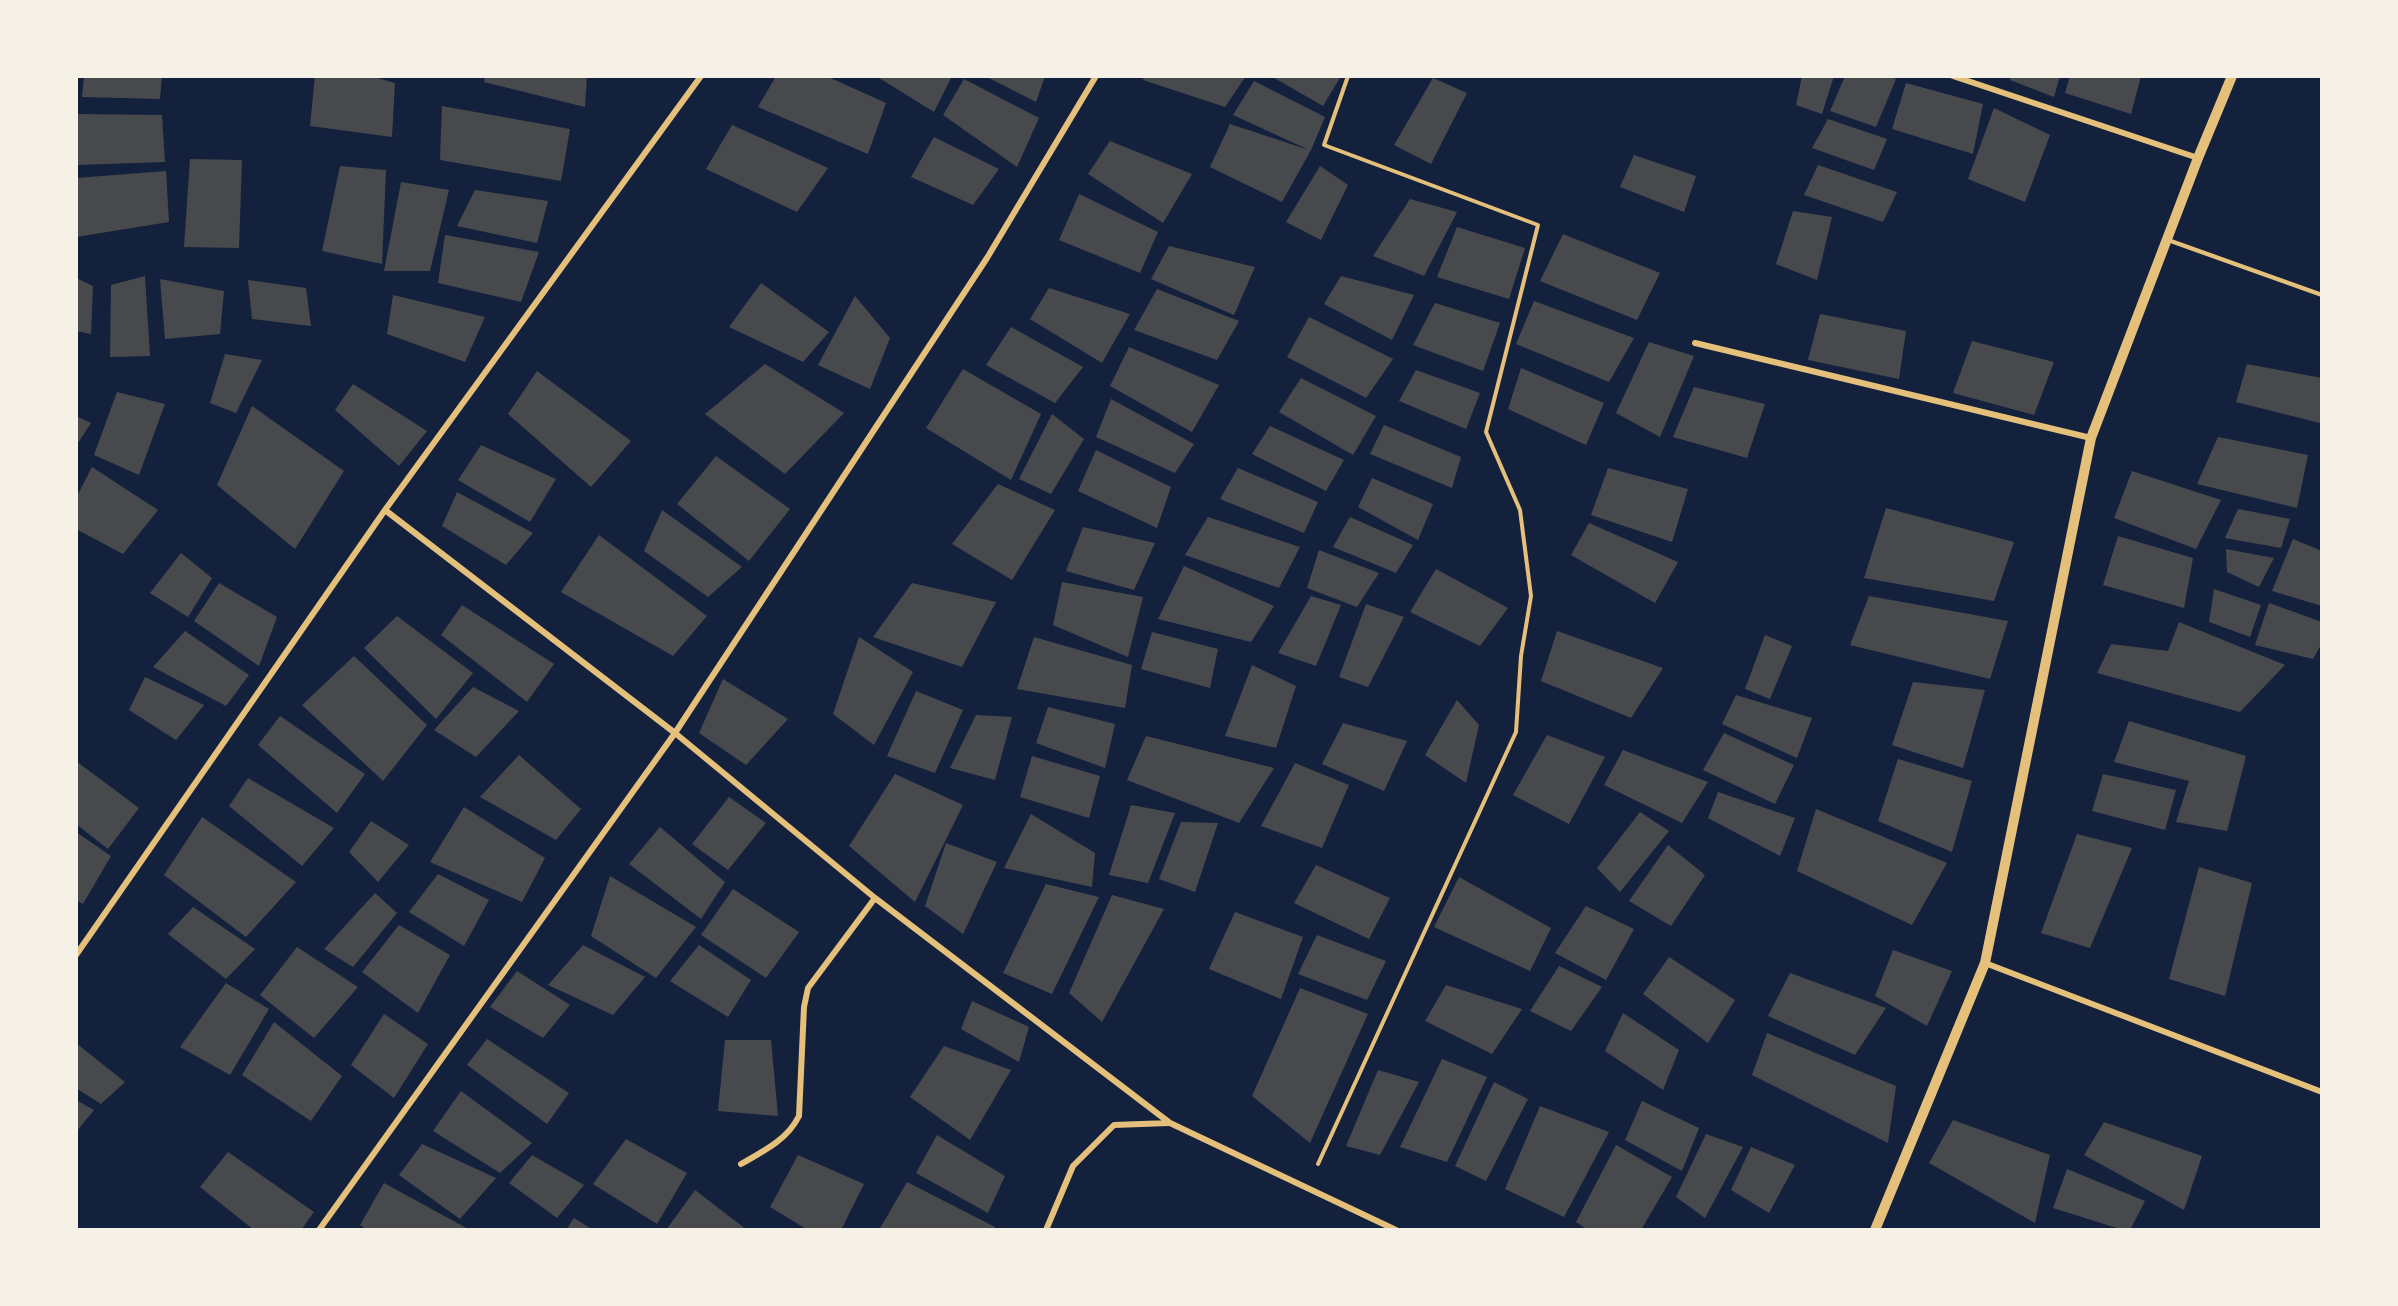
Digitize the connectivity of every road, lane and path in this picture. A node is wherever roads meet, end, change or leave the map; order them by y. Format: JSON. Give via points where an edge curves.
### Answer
{"nodes":[{"id":1,"x":701,"y":76,"type":"edge"},
{"id":2,"x":1096,"y":76,"type":"edge"},
{"id":3,"x":1348,"y":76,"type":"edge"},
{"id":4,"x":1953,"y":76,"type":"edge"},
{"id":5,"x":2232,"y":76,"type":"edge"},
{"id":6,"x":2198,"y":158,"type":"junction"},
{"id":7,"x":2168,"y":240,"type":"junction"},
{"id":8,"x":2322,"y":295,"type":"edge"},
{"id":9,"x":1695,"y":343,"type":"dead end"},
{"id":10,"x":2091,"y":438,"type":"junction"},
{"id":11,"x":386,"y":510,"type":"junction"},
{"id":12,"x":675,"y":733,"type":"junction"},
{"id":13,"x":875,"y":897,"type":"junction"},
{"id":14,"x":76,"y":955,"type":"edge"},
{"id":15,"x":1985,"y":963,"type":"junction"},
{"id":16,"x":2322,"y":1092,"type":"edge"},
{"id":17,"x":1170,"y":1123,"type":"junction"},
{"id":18,"x":741,"y":1164,"type":"dead end"},
{"id":19,"x":1307,"y":1187,"type":"junction"},
{"id":20,"x":319,"y":1230,"type":"edge"},
{"id":21,"x":1046,"y":1230,"type":"edge"},
{"id":22,"x":1396,"y":1230,"type":"edge"},
{"id":23,"x":1875,"y":1230,"type":"edge"}],
"edges":[{"from":1,"to":11,"type":"street"},
{"from":2,"to":12,"type":"street","via":[[987,258]]},
{"from":3,"to":19,"type":"path","via":[[1324,145],[1538,225],[1486,432],[1520,510],[1531,596],[1521,656],[1516,732]]},
{"from":4,"to":6,"type":"street"},
{"from":5,"to":6,"type":"street"},
{"from":6,"to":7,"type":"street"},
{"from":7,"to":8,"type":"lane"},
{"from":7,"to":10,"type":"street"},
{"from":9,"to":10,"type":"street"},
{"from":10,"to":15,"type":"street"},
{"from":11,"to":12,"type":"street"},
{"from":11,"to":14,"type":"street"},
{"from":12,"to":13,"type":"street"},
{"from":12,"to":20,"type":"street"},
{"from":13,"to":17,"type":"street"},
{"from":13,"to":18,"type":"street","via":[[808,988],[799,1116],[791,1131]]},
{"from":15,"to":16,"type":"street"},
{"from":15,"to":23,"type":"street"},
{"from":17,"to":19,"type":"street"},
{"from":17,"to":21,"type":"street","via":[[1114,1125],[1073,1166]]},
{"from":19,"to":22,"type":"street"}]}
